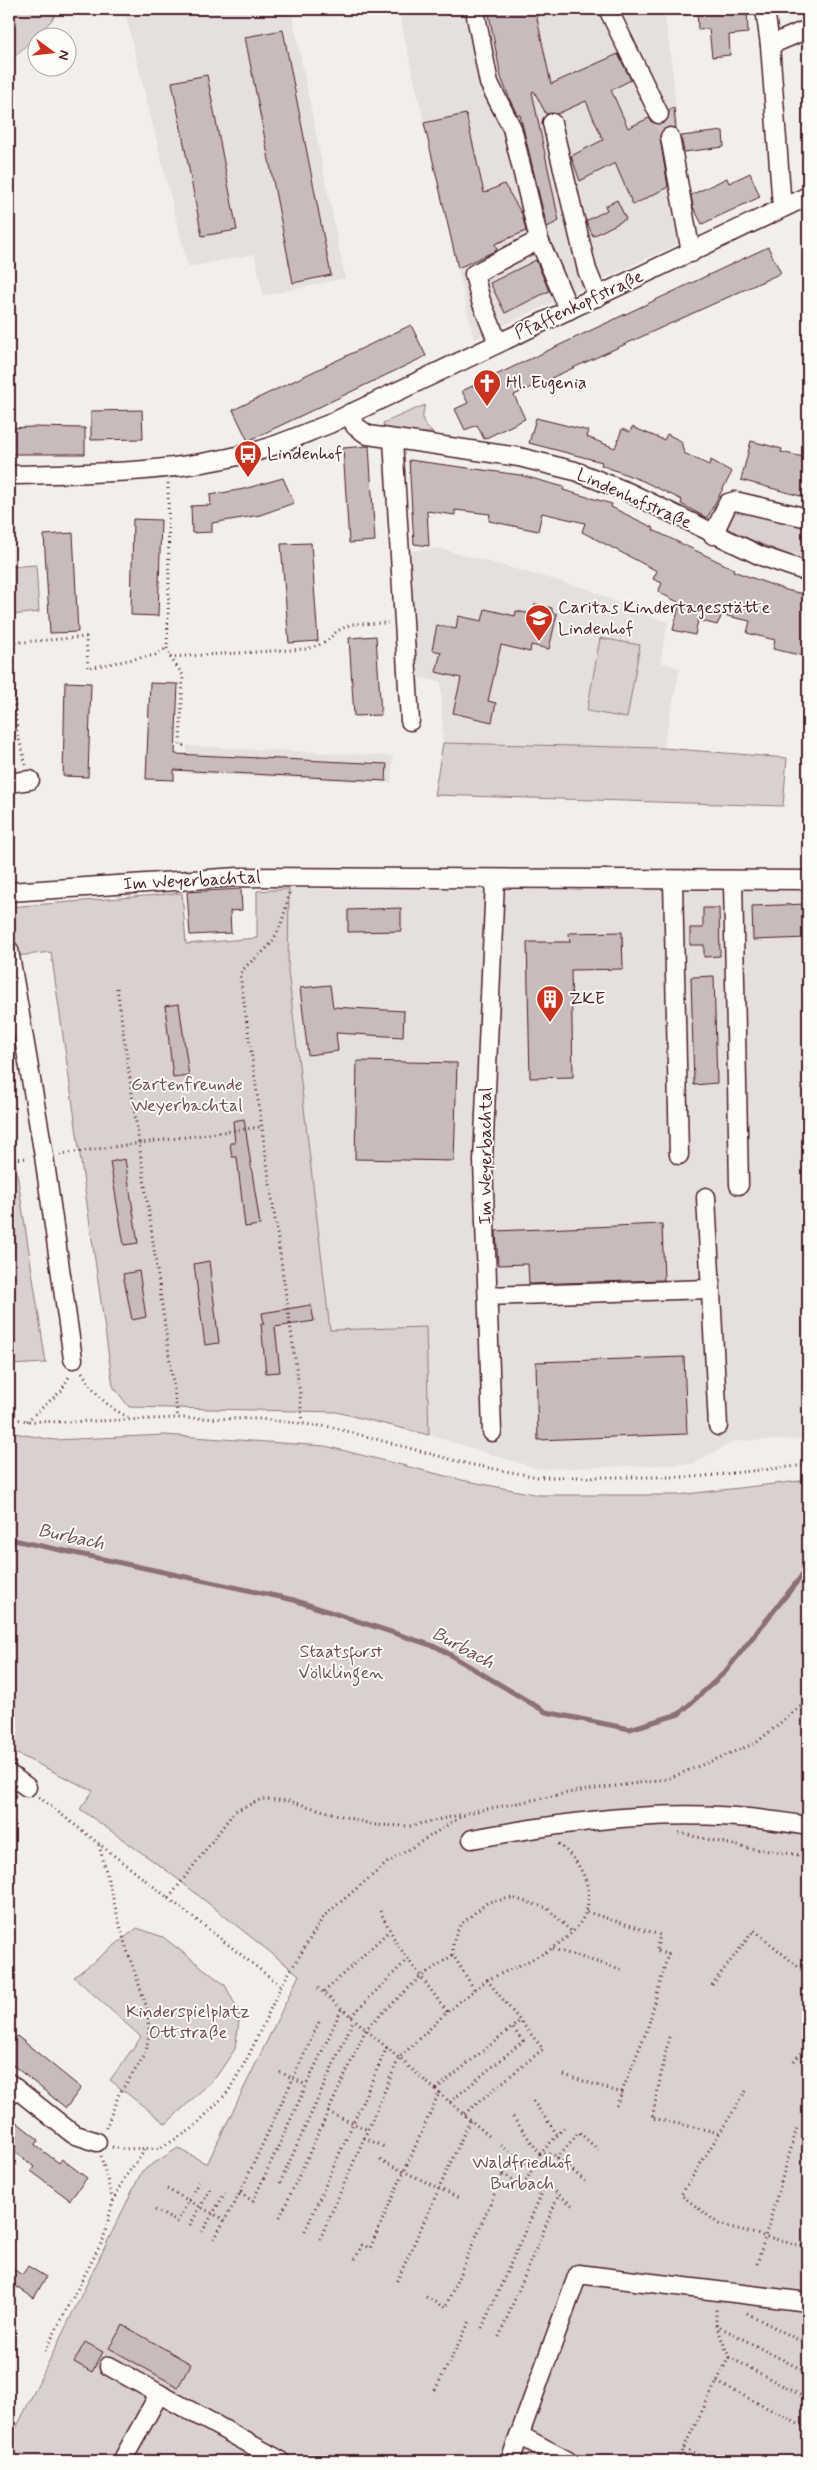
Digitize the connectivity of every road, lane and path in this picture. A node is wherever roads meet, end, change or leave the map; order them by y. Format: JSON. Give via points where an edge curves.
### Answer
{"nodes":[{"id":1,"x":608,"y":9,"type":"edge"},
{"id":2,"x":765,"y":9,"type":"edge"},
{"id":3,"x":476,"y":16,"type":"dead end"},
{"id":4,"x":808,"y":29,"type":"edge"},
{"id":5,"x":770,"y":45,"type":"junction"},
{"id":6,"x":659,"y":114,"type":"tunnel mouth"},
{"id":7,"x":552,"y":123,"type":"dead end"},
{"id":8,"x":670,"y":137,"type":"tunnel mouth"},
{"id":9,"x":808,"y":196,"type":"edge"},
{"id":10,"x":782,"y":208,"type":"junction"},
{"id":11,"x":539,"y":240,"type":"junction"},
{"id":12,"x":691,"y":253,"type":"junction"},
{"id":13,"x":598,"y":297,"type":"junction"},
{"id":14,"x":569,"y":310,"type":"junction"},
{"id":15,"x":498,"y":342,"type":"junction"},
{"id":16,"x":350,"y":412,"type":"junction"},
{"id":17,"x":393,"y":440,"type":"junction"},
{"id":18,"x":168,"y":469,"type":"junction"},
{"id":19,"x":9,"y":475,"type":"edge"},
{"id":20,"x":808,"y":518,"type":"edge"},
{"id":21,"x":712,"y":535,"type":"junction"},
{"id":22,"x":808,"y":572,"type":"edge"},
{"id":23,"x":404,"y":622,"type":"junction"},
{"id":24,"x":167,"y":648,"type":"junction"},
{"id":25,"x":170,"y":657,"type":"junction"},
{"id":26,"x":410,"y":721,"type":"dead end"},
{"id":27,"x":187,"y":746,"type":"dead end"},
{"id":28,"x":30,"y":780,"type":"joint"},
{"id":29,"x":9,"y":783,"type":"edge"},
{"id":30,"x":288,"y":877,"type":"junction"},
{"id":31,"x":495,"y":880,"type":"junction"},
{"id":32,"x":808,"y":880,"type":"edge"},
{"id":33,"x":673,"y":881,"type":"junction"},
{"id":34,"x":734,"y":881,"type":"junction"},
{"id":35,"x":9,"y":892,"type":"edge"},
{"id":36,"x":9,"y":950,"type":"edge"},
{"id":37,"x":117,"y":988,"type":"dead end"},
{"id":38,"x":260,"y":1126,"type":"junction"},
{"id":39,"x":139,"y":1144,"type":"junction"},
{"id":40,"x":99,"y":1150,"type":"dead end"},
{"id":41,"x":679,"y":1155,"type":"dead end"},
{"id":42,"x":739,"y":1186,"type":"dead end"},
{"id":43,"x":706,"y":1197,"type":"dead end"},
{"id":44,"x":710,"y":1289,"type":"junction"},
{"id":45,"x":488,"y":1296,"type":"junction"},
{"id":46,"x":72,"y":1359,"type":"junction"},
{"id":47,"x":9,"y":1418,"type":"edge"},
{"id":48,"x":178,"y":1418,"type":"junction"},
{"id":49,"x":132,"y":1420,"type":"junction"},
{"id":50,"x":27,"y":1421,"type":"junction"},
{"id":51,"x":302,"y":1424,"type":"junction"},
{"id":52,"x":718,"y":1426,"type":"dead end"},
{"id":53,"x":492,"y":1432,"type":"dead end"},
{"id":54,"x":808,"y":1465,"type":"edge"},
{"id":55,"x":808,"y":1700,"type":"edge"},
{"id":56,"x":9,"y":1774,"type":"edge"},
{"id":57,"x":27,"y":1788,"type":"joint"},
{"id":58,"x":467,"y":1813,"type":"junction"},
{"id":59,"x":808,"y":1826,"type":"edge"},
{"id":60,"x":538,"y":1827,"type":"junction"},
{"id":61,"x":674,"y":1831,"type":"dead end"},
{"id":62,"x":472,"y":1839,"type":"dead end"},
{"id":63,"x":100,"y":1845,"type":"junction"},
{"id":64,"x":808,"y":1856,"type":"edge"},
{"id":65,"x":169,"y":1898,"type":"junction"},
{"id":66,"x":380,"y":1911,"type":"dead end"},
{"id":67,"x":587,"y":1912,"type":"junction"},
{"id":68,"x":389,"y":1931,"type":"junction"},
{"id":69,"x":572,"y":1933,"type":"junction"},
{"id":70,"x":552,"y":1948,"type":"junction"},
{"id":71,"x":453,"y":1955,"type":"junction"},
{"id":72,"x":408,"y":1959,"type":"junction"},
{"id":73,"x":624,"y":1970,"type":"dead end"},
{"id":74,"x":808,"y":1975,"type":"edge"},
{"id":75,"x":420,"y":1977,"type":"junction"},
{"id":76,"x":487,"y":1980,"type":"junction"},
{"id":77,"x":712,"y":1985,"type":"dead end"},
{"id":78,"x":281,"y":1986,"type":"junction"},
{"id":79,"x":318,"y":1988,"type":"dead end"},
{"id":80,"x":474,"y":1988,"type":"junction"},
{"id":81,"x":324,"y":1992,"type":"junction"},
{"id":82,"x":342,"y":2008,"type":"junction"},
{"id":83,"x":447,"y":2012,"type":"junction"},
{"id":84,"x":353,"y":2018,"type":"junction"},
{"id":85,"x":320,"y":2020,"type":"dead end"},
{"id":86,"x":520,"y":2021,"type":"junction"},
{"id":87,"x":512,"y":2028,"type":"junction"},
{"id":88,"x":366,"y":2030,"type":"junction"},
{"id":89,"x":669,"y":2037,"type":"dead end"},
{"id":90,"x":808,"y":2045,"type":"edge"},
{"id":91,"x":386,"y":2047,"type":"junction"},
{"id":92,"x":399,"y":2058,"type":"junction"},
{"id":93,"x":794,"y":2061,"type":"dead end"},
{"id":94,"x":280,"y":2072,"type":"dead end"},
{"id":95,"x":564,"y":2075,"type":"dead end"},
{"id":96,"x":293,"y":2078,"type":"junction"},
{"id":97,"x":9,"y":2083,"type":"edge"},
{"id":98,"x":306,"y":2085,"type":"junction"},
{"id":99,"x":436,"y":2089,"type":"junction"},
{"id":100,"x":746,"y":2091,"type":"dead end"},
{"id":101,"x":439,"y":2093,"type":"junction"},
{"id":102,"x":622,"y":2093,"type":"junction"},
{"id":103,"x":533,"y":2101,"type":"dead end"},
{"id":104,"x":450,"y":2102,"type":"junction"},
{"id":105,"x":615,"y":2109,"type":"dead end"},
{"id":106,"x":328,"y":2112,"type":"junction"},
{"id":107,"x":464,"y":2114,"type":"junction"},
{"id":108,"x":513,"y":2117,"type":"dead end"},
{"id":109,"x":470,"y":2120,"type":"junction"},
{"id":110,"x":353,"y":2123,"type":"junction"},
{"id":111,"x":565,"y":2127,"type":"dead end"},
{"id":112,"x":797,"y":2128,"type":"dead end"},
{"id":113,"x":368,"y":2130,"type":"junction"},
{"id":114,"x":720,"y":2133,"type":"junction"},
{"id":115,"x":557,"y":2135,"type":"junction"},
{"id":116,"x":489,"y":2136,"type":"dead end"},
{"id":117,"x":364,"y":2138,"type":"junction"},
{"id":118,"x":98,"y":2142,"type":"junction"},
{"id":119,"x":501,"y":2145,"type":"dead end"},
{"id":120,"x":385,"y":2147,"type":"dead end"},
{"id":121,"x":145,"y":2149,"type":"junction"},
{"id":122,"x":598,"y":2150,"type":"dead end"},
{"id":123,"x":540,"y":2154,"type":"junction"},
{"id":124,"x":514,"y":2156,"type":"junction"},
{"id":125,"x":557,"y":2158,"type":"junction"},
{"id":126,"x":380,"y":2160,"type":"dead end"},
{"id":127,"x":532,"y":2169,"type":"junction"},
{"id":128,"x":403,"y":2171,"type":"junction"},
{"id":129,"x":503,"y":2174,"type":"junction"},
{"id":130,"x":200,"y":2180,"type":"dead end"},
{"id":131,"x":526,"y":2181,"type":"dead end"},
{"id":132,"x":585,"y":2181,"type":"dead end"},
{"id":133,"x":280,"y":2182,"type":"dead end"},
{"id":134,"x":212,"y":2186,"type":"dead end"},
{"id":135,"x":438,"y":2188,"type":"junction"},
{"id":136,"x":167,"y":2189,"type":"dead end"},
{"id":137,"x":225,"y":2193,"type":"dead end"},
{"id":138,"x":240,"y":2194,"type":"junction"},
{"id":139,"x":559,"y":2194,"type":"junction"},
{"id":140,"x":541,"y":2195,"type":"junction"},
{"id":141,"x":461,"y":2199,"type":"dead end"},
{"id":142,"x":188,"y":2200,"type":"junction"},
{"id":143,"x":113,"y":2202,"type":"junction"},
{"id":144,"x":200,"y":2207,"type":"junction"},
{"id":145,"x":574,"y":2207,"type":"dead end"},
{"id":146,"x":155,"y":2210,"type":"dead end"},
{"id":147,"x":213,"y":2214,"type":"junction"},
{"id":148,"x":280,"y":2217,"type":"dead end"},
{"id":149,"x":225,"y":2220,"type":"junction"},
{"id":150,"x":190,"y":2225,"type":"dead end"},
{"id":151,"x":305,"y":2231,"type":"dead end"},
{"id":152,"x":202,"y":2232,"type":"dead end"},
{"id":153,"x":766,"y":2236,"type":"junction"},
{"id":154,"x":214,"y":2239,"type":"dead end"},
{"id":155,"x":320,"y":2239,"type":"dead end"},
{"id":156,"x":808,"y":2248,"type":"edge"},
{"id":157,"x":355,"y":2259,"type":"dead end"},
{"id":158,"x":757,"y":2264,"type":"dead end"},
{"id":159,"x":397,"y":2282,"type":"dead end"},
{"id":160,"x":716,"y":2291,"type":"junction"},
{"id":161,"x":426,"y":2297,"type":"dead end"},
{"id":162,"x":808,"y":2302,"type":"edge"},
{"id":163,"x":741,"y":2310,"type":"dead end"},
{"id":164,"x":470,"y":2321,"type":"dead end"},
{"id":165,"x":716,"y":2324,"type":"junction"},
{"id":166,"x":482,"y":2328,"type":"dead end"},
{"id":167,"x":16,"y":2331,"type":"dead end"},
{"id":168,"x":499,"y":2337,"type":"dead end"},
{"id":169,"x":9,"y":2342,"type":"edge"},
{"id":170,"x":808,"y":2345,"type":"edge"},
{"id":171,"x":45,"y":2351,"type":"dead end"},
{"id":172,"x":729,"y":2357,"type":"junction"},
{"id":173,"x":109,"y":2366,"type":"dead end"},
{"id":174,"x":808,"y":2373,"type":"edge"},
{"id":175,"x":717,"y":2382,"type":"junction"},
{"id":176,"x":435,"y":2390,"type":"dead end"},
{"id":177,"x":158,"y":2394,"type":"junction"},
{"id":178,"x":808,"y":2399,"type":"edge"},
{"id":179,"x":808,"y":2429,"type":"edge"},
{"id":180,"x":519,"y":2435,"type":"junction"},
{"id":181,"x":684,"y":2448,"type":"junction"},
{"id":182,"x":122,"y":2461,"type":"edge"},
{"id":183,"x":281,"y":2461,"type":"edge"},
{"id":184,"x":510,"y":2461,"type":"edge"},
{"id":185,"x":568,"y":2461,"type":"edge"},
{"id":186,"x":677,"y":2461,"type":"edge"},
{"id":187,"x":710,"y":2461,"type":"edge"}],
"edges":[{"from":1,"to":6,"type":"street"},
{"from":2,"to":5,"type":"street"},
{"from":3,"to":11,"type":"street","via":[[489,83],[512,128]]},
{"from":4,"to":5,"type":"street"},
{"from":5,"to":10,"type":"street"},
{"from":7,"to":13,"type":"street","via":[[587,270]]},
{"from":8,"to":12,"type":"street"},
{"from":9,"to":10,"type":"street","name":"Pfaffenkopfstraße"},
{"from":10,"to":12,"type":"street","name":"Pfaffenkopfstraße"},
{"from":11,"to":14,"type":"street"},
{"from":11,"to":15,"type":"street","via":[[474,274]]},
{"from":12,"to":13,"type":"street","name":"Pfaffenkopfstraße"},
{"from":13,"to":14,"type":"street","name":"Pfaffenkopfstraße"},
{"from":14,"to":15,"type":"street","name":"Pfaffenkopfstraße"},
{"from":15,"to":16,"type":"street","name":"Pfaffenkopfstraße"},
{"from":16,"to":17,"type":"street","via":[[355,426],[368,436]]},
{"from":16,"to":18,"type":"street","name":"Pfaffenkopfstraße","via":[[329,424],[256,451]]},
{"from":17,"to":21,"type":"street","name":"Lindenhofstraße","via":[[519,457],[575,471],[628,492]]},
{"from":17,"to":23,"type":"street"},
{"from":18,"to":19,"type":"street","name":"Pfaffenkopfstraße","via":[[110,474]]},
{"from":18,"to":24,"type":"path"},
{"from":20,"to":21,"type":"street","via":[[735,500],[728,503]]},
{"from":21,"to":22,"type":"street","name":"Lindenhofstraße"},
{"from":23,"to":25,"type":"path","via":[[352,624],[336,631],[319,645],[306,649]]},
{"from":23,"to":26,"type":"street"},
{"from":24,"to":25,"type":"path"},
{"from":24,"to":28,"type":"path","via":[[155,655],[88,668],[86,637],[10,643],[17,731]]},
{"from":25,"to":27,"type":"path","via":[[183,675],[180,746]]},
{"from":28,"to":29,"type":"street"},
{"from":30,"to":31,"type":"street","name":"Im Weyerbachtal"},
{"from":30,"to":35,"type":"street","name":"Im Weyerbachtal","via":[[238,877]]},
{"from":30,"to":38,"type":"path","via":[[288,894],[276,937],[240,974]]},
{"from":31,"to":33,"type":"street","name":"Im Weyerbachtal"},
{"from":31,"to":45,"type":"street","name":"Im Weyerbachtal","via":[[483,1161]]},
{"from":32,"to":34,"type":"street","name":"Im Weyerbachtal"},
{"from":33,"to":34,"type":"street","name":"Im Weyerbachtal"},
{"from":33,"to":41,"type":"street"},
{"from":34,"to":42,"type":"street"},
{"from":36,"to":46,"type":"street","via":[[44,1156]]},
{"from":37,"to":39,"type":"path"},
{"from":38,"to":39,"type":"path"},
{"from":38,"to":51,"type":"path"},
{"from":39,"to":40,"type":"path"},
{"from":39,"to":48,"type":"path"},
{"from":43,"to":44,"type":"street"},
{"from":44,"to":45,"type":"street"},
{"from":44,"to":52,"type":"street"},
{"from":45,"to":53,"type":"street","name":"Im Weyerbachtal"},
{"from":46,"to":49,"type":"path","via":[[91,1389],[111,1410]]},
{"from":46,"to":50,"type":"path","via":[[70,1375],[61,1391]]},
{"from":47,"to":50,"type":"path"},
{"from":48,"to":49,"type":"path"},
{"from":48,"to":51,"type":"path","via":[[260,1419]]},
{"from":49,"to":50,"type":"path"},
{"from":51,"to":54,"type":"path","via":[[330,1427],[468,1464],[538,1477],[695,1477]]},
{"from":55,"to":58,"type":"path","via":[[756,1743],[667,1778]]},
{"from":56,"to":57,"type":"street"},
{"from":57,"to":63,"type":"path"},
{"from":58,"to":65,"type":"path","via":[[410,1826],[374,1825],[289,1801],[262,1799],[235,1811]]},
{"from":58,"to":78,"type":"path","via":[[387,1863],[324,1916]]},
{"from":59,"to":60,"type":"street","via":[[714,1815],[642,1815]]},
{"from":60,"to":62,"type":"street"},
{"from":60,"to":67,"type":"path","via":[[567,1851],[583,1871],[590,1898]]},
{"from":61,"to":64,"type":"path","via":[[748,1848]]},
{"from":63,"to":65,"type":"path"},
{"from":63,"to":118,"type":"path","via":[[125,1944],[147,2008],[149,2030],[146,2054],[119,2094]]},
{"from":65,"to":78,"type":"path"},
{"from":66,"to":68,"type":"path"},
{"from":67,"to":69,"type":"path"},
{"from":67,"to":102,"type":"path","via":[[660,1935],[656,1951],[668,1954],[648,2027]]},
{"from":68,"to":72,"type":"path"},
{"from":68,"to":81,"type":"path"},
{"from":69,"to":70,"type":"path"},
{"from":69,"to":71,"type":"path","via":[[547,1908],[513,1898],[488,1902],[460,1925],[453,1942]]},
{"from":70,"to":73,"type":"path"},
{"from":70,"to":76,"type":"path"},
{"from":71,"to":75,"type":"path"},
{"from":71,"to":80,"type":"path"},
{"from":72,"to":75,"type":"path"},
{"from":72,"to":84,"type":"path"},
{"from":74,"to":77,"type":"path","via":[[754,1930]]},
{"from":75,"to":83,"type":"path"},
{"from":75,"to":88,"type":"path"},
{"from":76,"to":80,"type":"path"},
{"from":76,"to":86,"type":"path"},
{"from":78,"to":121,"type":"path","via":[[228,2092],[191,2130],[160,2148]]},
{"from":79,"to":81,"type":"path"},
{"from":80,"to":83,"type":"path"},
{"from":81,"to":82,"type":"path"},
{"from":82,"to":84,"type":"path"},
{"from":82,"to":98,"type":"path"},
{"from":83,"to":92,"type":"path"},
{"from":84,"to":88,"type":"path"},
{"from":84,"to":133,"type":"path"},
{"from":85,"to":96,"type":"path"},
{"from":86,"to":87,"type":"path"},
{"from":86,"to":107,"type":"path","via":[[543,2049]]},
{"from":87,"to":99,"type":"path"},
{"from":87,"to":104,"type":"path","via":[[523,2040]]},
{"from":88,"to":91,"type":"path"},
{"from":88,"to":106,"type":"path"},
{"from":89,"to":114,"type":"path","via":[[652,2118]]},
{"from":90,"to":93,"type":"path"},
{"from":91,"to":92,"type":"path"},
{"from":91,"to":110,"type":"path"},
{"from":92,"to":99,"type":"path"},
{"from":92,"to":113,"type":"path"},
{"from":94,"to":96,"type":"path"},
{"from":95,"to":102,"type":"path"},
{"from":96,"to":98,"type":"path"},
{"from":96,"to":138,"type":"path"},
{"from":97,"to":118,"type":"street","via":[[72,2134]]},
{"from":98,"to":138,"type":"path","via":[[253,2201]]},
{"from":99,"to":101,"type":"path"},
{"from":100,"to":114,"type":"path"},
{"from":101,"to":104,"type":"path"},
{"from":101,"to":128,"type":"path"},
{"from":102,"to":105,"type":"path"},
{"from":103,"to":115,"type":"path"},
{"from":104,"to":107,"type":"path"},
{"from":106,"to":110,"type":"path"},
{"from":106,"to":148,"type":"path"},
{"from":107,"to":109,"type":"path"},
{"from":108,"to":123,"type":"path"},
{"from":109,"to":116,"type":"path"},
{"from":109,"to":135,"type":"path"},
{"from":110,"to":113,"type":"path"},
{"from":110,"to":151,"type":"path"},
{"from":111,"to":115,"type":"path"},
{"from":112,"to":153,"type":"path"},
{"from":113,"to":117,"type":"path"},
{"from":114,"to":153,"type":"path","via":[[681,2195],[719,2224]]},
{"from":115,"to":123,"type":"path"},
{"from":117,"to":120,"type":"path"},
{"from":117,"to":155,"type":"path"},
{"from":118,"to":121,"type":"path","via":[[122,2149]]},
{"from":118,"to":143,"type":"path"},
{"from":119,"to":124,"type":"path"},
{"from":121,"to":143,"type":"path","via":[[123,2180]]},
{"from":122,"to":125,"type":"path","via":[[578,2132]]},
{"from":123,"to":125,"type":"path","via":[[553,2154]]},
{"from":123,"to":127,"type":"path"},
{"from":124,"to":127,"type":"path"},
{"from":124,"to":129,"type":"path"},
{"from":125,"to":132,"type":"path"},
{"from":126,"to":128,"type":"path"},
{"from":127,"to":131,"type":"path"},
{"from":128,"to":135,"type":"path"},
{"from":128,"to":157,"type":"path","via":[[370,2248],[362,2245]]},
{"from":129,"to":140,"type":"path"},
{"from":129,"to":161,"type":"path","via":[[445,2308]]},
{"from":130,"to":142,"type":"path"},
{"from":134,"to":144,"type":"path"},
{"from":135,"to":141,"type":"path"},
{"from":135,"to":159,"type":"path"},
{"from":136,"to":142,"type":"path"},
{"from":137,"to":147,"type":"path"},
{"from":138,"to":149,"type":"path"},
{"from":139,"to":140,"type":"path","via":[[546,2184]]},
{"from":139,"to":145,"type":"path"},
{"from":139,"to":168,"type":"path"},
{"from":140,"to":166,"type":"path"},
{"from":142,"to":144,"type":"path"},
{"from":142,"to":146,"type":"path","via":[[177,2222]]},
{"from":143,"to":171,"type":"path","via":[[103,2240]]},
{"from":144,"to":147,"type":"path"},
{"from":144,"to":150,"type":"path"},
{"from":147,"to":149,"type":"path"},
{"from":147,"to":152,"type":"path"},
{"from":149,"to":154,"type":"path"},
{"from":153,"to":156,"type":"path"},
{"from":153,"to":158,"type":"path"},
{"from":160,"to":162,"type":"street"},
{"from":160,"to":165,"type":"path"},
{"from":160,"to":180,"type":"street","via":[[578,2274]]},
{"from":163,"to":170,"type":"path"},
{"from":164,"to":176,"type":"path"},
{"from":165,"to":172,"type":"path"},
{"from":165,"to":174,"type":"path"},
{"from":167,"to":169,"type":"path"},
{"from":172,"to":175,"type":"path"},
{"from":172,"to":178,"type":"path"},
{"from":173,"to":177,"type":"street"},
{"from":175,"to":179,"type":"path"},
{"from":175,"to":181,"type":"path"},
{"from":177,"to":182,"type":"street"},
{"from":177,"to":183,"type":"street"},
{"from":180,"to":184,"type":"street"},
{"from":180,"to":185,"type":"street"},
{"from":181,"to":186,"type":"path"},
{"from":181,"to":187,"type":"path"}]}
